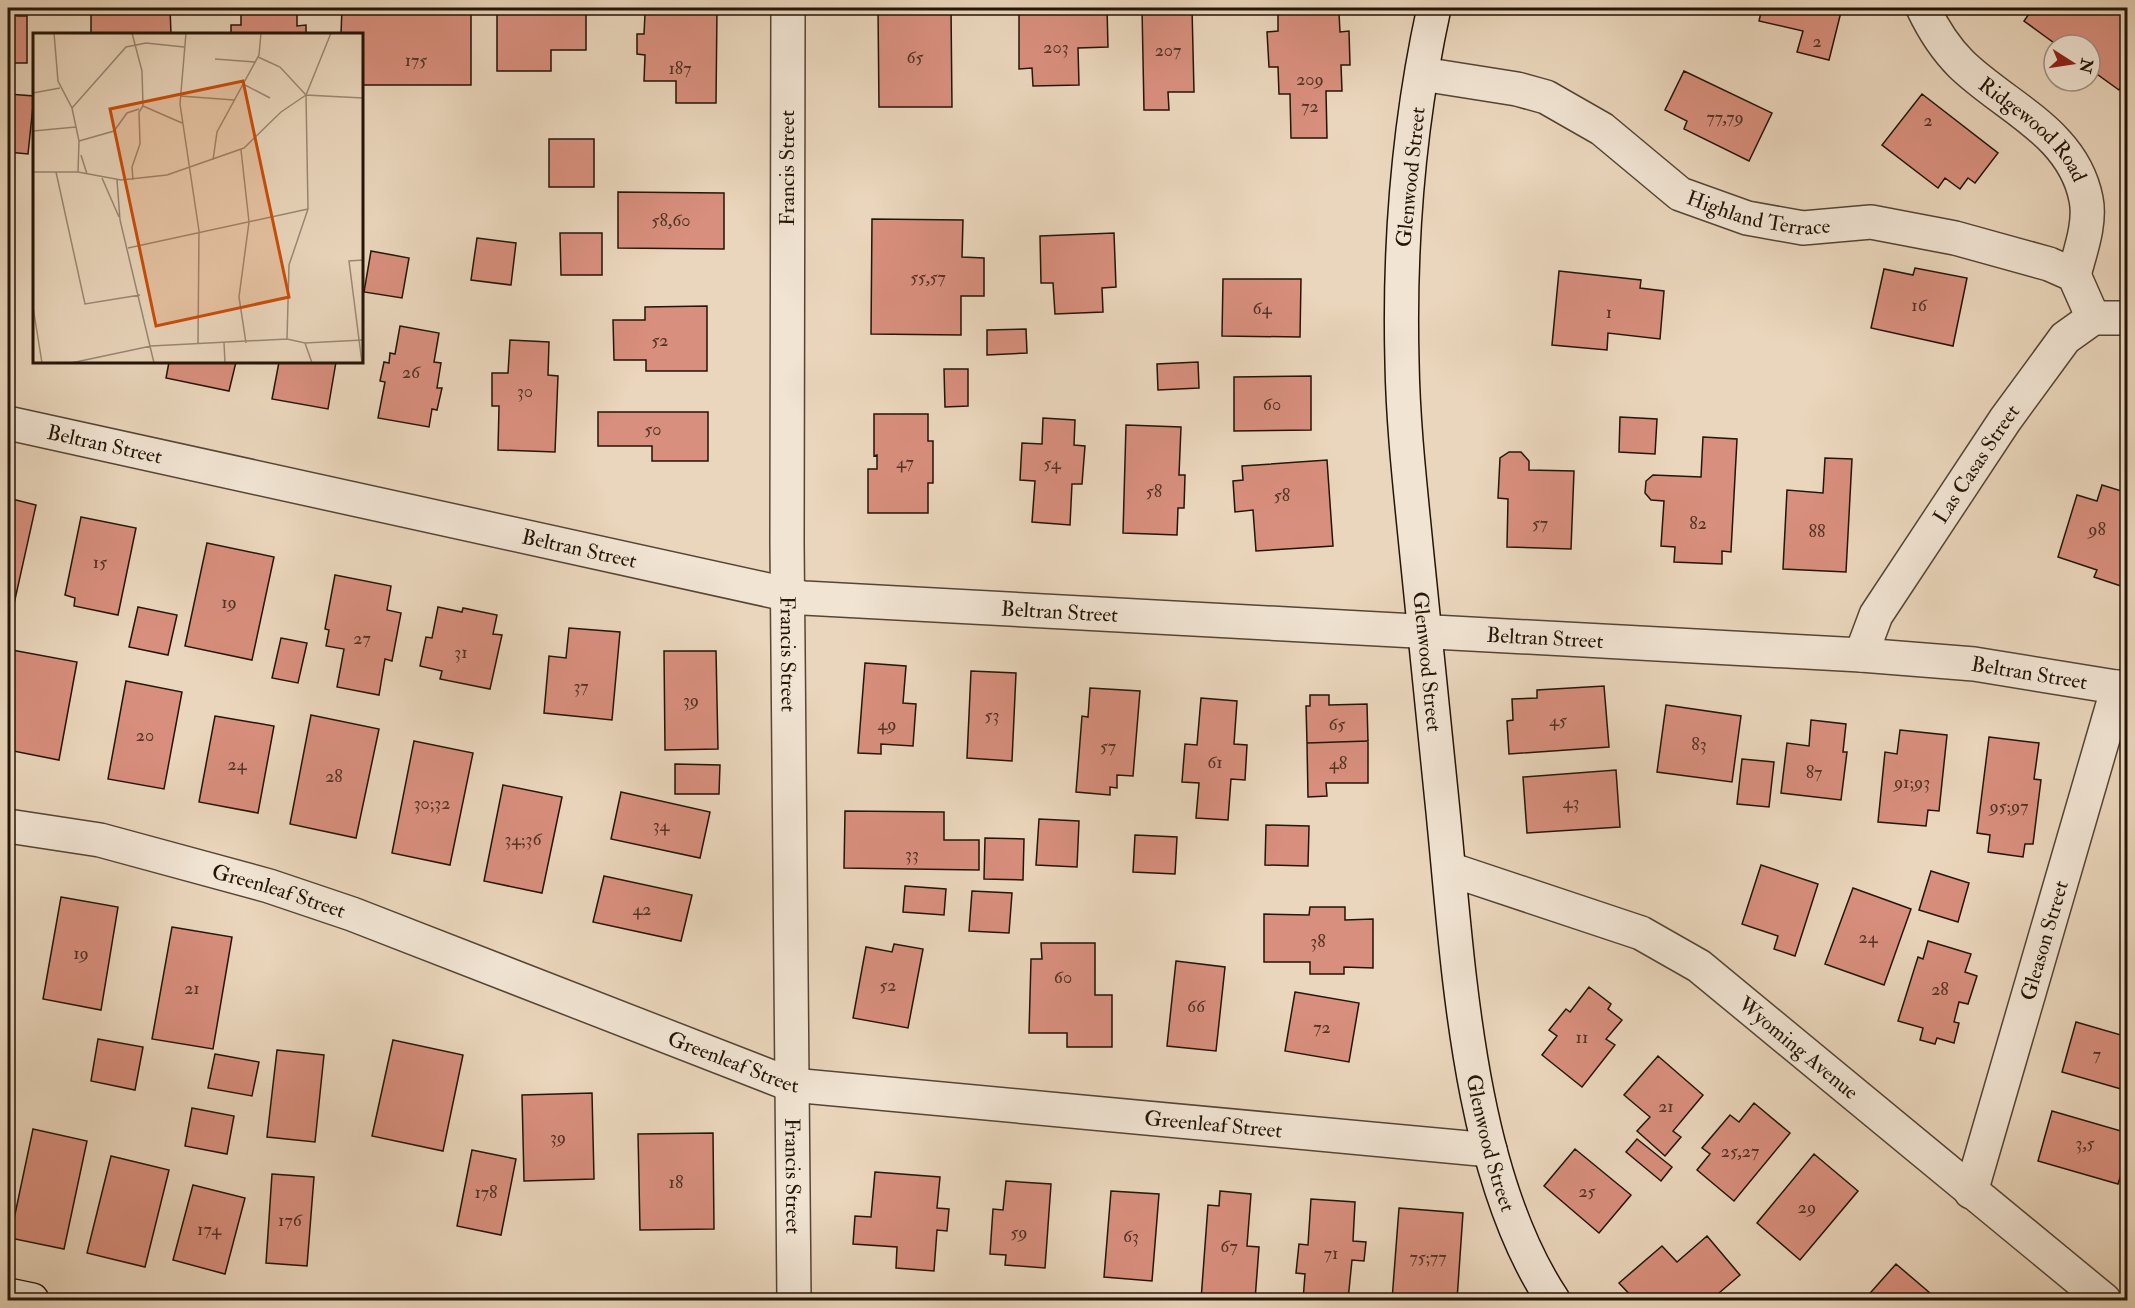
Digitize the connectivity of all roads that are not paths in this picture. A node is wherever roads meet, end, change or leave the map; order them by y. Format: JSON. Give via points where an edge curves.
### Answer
{"nodes":[{"id":1,"x":788,"y":8,"type":"edge"},
{"id":2,"x":1434,"y":8,"type":"edge"},
{"id":3,"x":1923,"y":8,"type":"edge"},
{"id":4,"x":1422,"y":74,"type":"junction"},
{"id":5,"x":2074,"y":275,"type":"junction"},
{"id":6,"x":2093,"y":318,"type":"junction"},
{"id":7,"x":2127,"y":318,"type":"edge"},
{"id":8,"x":8,"y":423,"type":"edge"},
{"id":9,"x":788,"y":594,"type":"junction"},
{"id":10,"x":1424,"y":632,"type":"junction"},
{"id":11,"x":1861,"y":655,"type":"junction"},
{"id":12,"x":2123,"y":688,"type":"edge"},
{"id":13,"x":8,"y":825,"type":"edge"},
{"id":14,"x":1449,"y":869,"type":"junction"},
{"id":15,"x":792,"y":1085,"type":"junction"},
{"id":16,"x":1490,"y":1150,"type":"junction"},
{"id":17,"x":1971,"y":1192,"type":"junction"},
{"id":18,"x":8,"y":1295,"type":"edge"},
{"id":19,"x":32,"y":1300,"type":"edge"},
{"id":20,"x":794,"y":1300,"type":"edge"},
{"id":21,"x":1553,"y":1300,"type":"edge"},
{"id":22,"x":2104,"y":1300,"type":"edge"}],
"edges":[{"from":1,"to":9,"type":"street","name":"Francis Street"},
{"from":2,"to":4,"type":"street","name":"Glenwood Street"},
{"from":3,"to":5,"type":"street","name":"Ridgewood Road","via":[[1934,32],[1963,66],[2046,130],[2066,155],[2087,206]]},
{"from":4,"to":5,"type":"street","name":"Highland Terrace","via":[[1546,97],[1602,129],[1680,194],[1747,218],[1803,228],[1871,222],[1955,238],[2049,264]]},
{"from":4,"to":10,"type":"street","name":"Glenwood Street","via":[[1405,225],[1401,359]]},
{"from":5,"to":6,"type":"street"},
{"from":6,"to":7,"type":"street"},
{"from":6,"to":11,"type":"street","name":"Las Casas Street","via":[[2065,338],[2005,420],[1876,615]]},
{"from":8,"to":9,"type":"street","name":"Beltran Street"},
{"from":9,"to":10,"type":"street","name":"Beltran Street","via":[[840,601]]},
{"from":9,"to":15,"type":"street","name":"Francis Street"},
{"from":10,"to":11,"type":"street","name":"Beltran Street"},
{"from":10,"to":14,"type":"street","name":"Glenwood Street"},
{"from":11,"to":12,"type":"street","name":"Beltran Street","via":[[1974,664]]},
{"from":12,"to":17,"type":"street","name":"Gleason Street"},
{"from":13,"to":15,"type":"street","name":"Greenleaf Street","via":[[100,840],[269,886]]},
{"from":14,"to":16,"type":"street","name":"Glenwood Street","via":[[1471,1056]]},
{"from":14,"to":17,"type":"street","name":"Wyoming Avenue","via":[[1630,929],[1677,952],[1722,983]]},
{"from":15,"to":16,"type":"street","name":"Greenleaf Street"},
{"from":15,"to":20,"type":"street","name":"Francis Street"},
{"from":16,"to":21,"type":"street","name":"Glenwood Street","via":[[1522,1243]]},
{"from":17,"to":22,"type":"street","name":"Wyoming Avenue"},
{"from":18,"to":19,"type":"street"}]}
